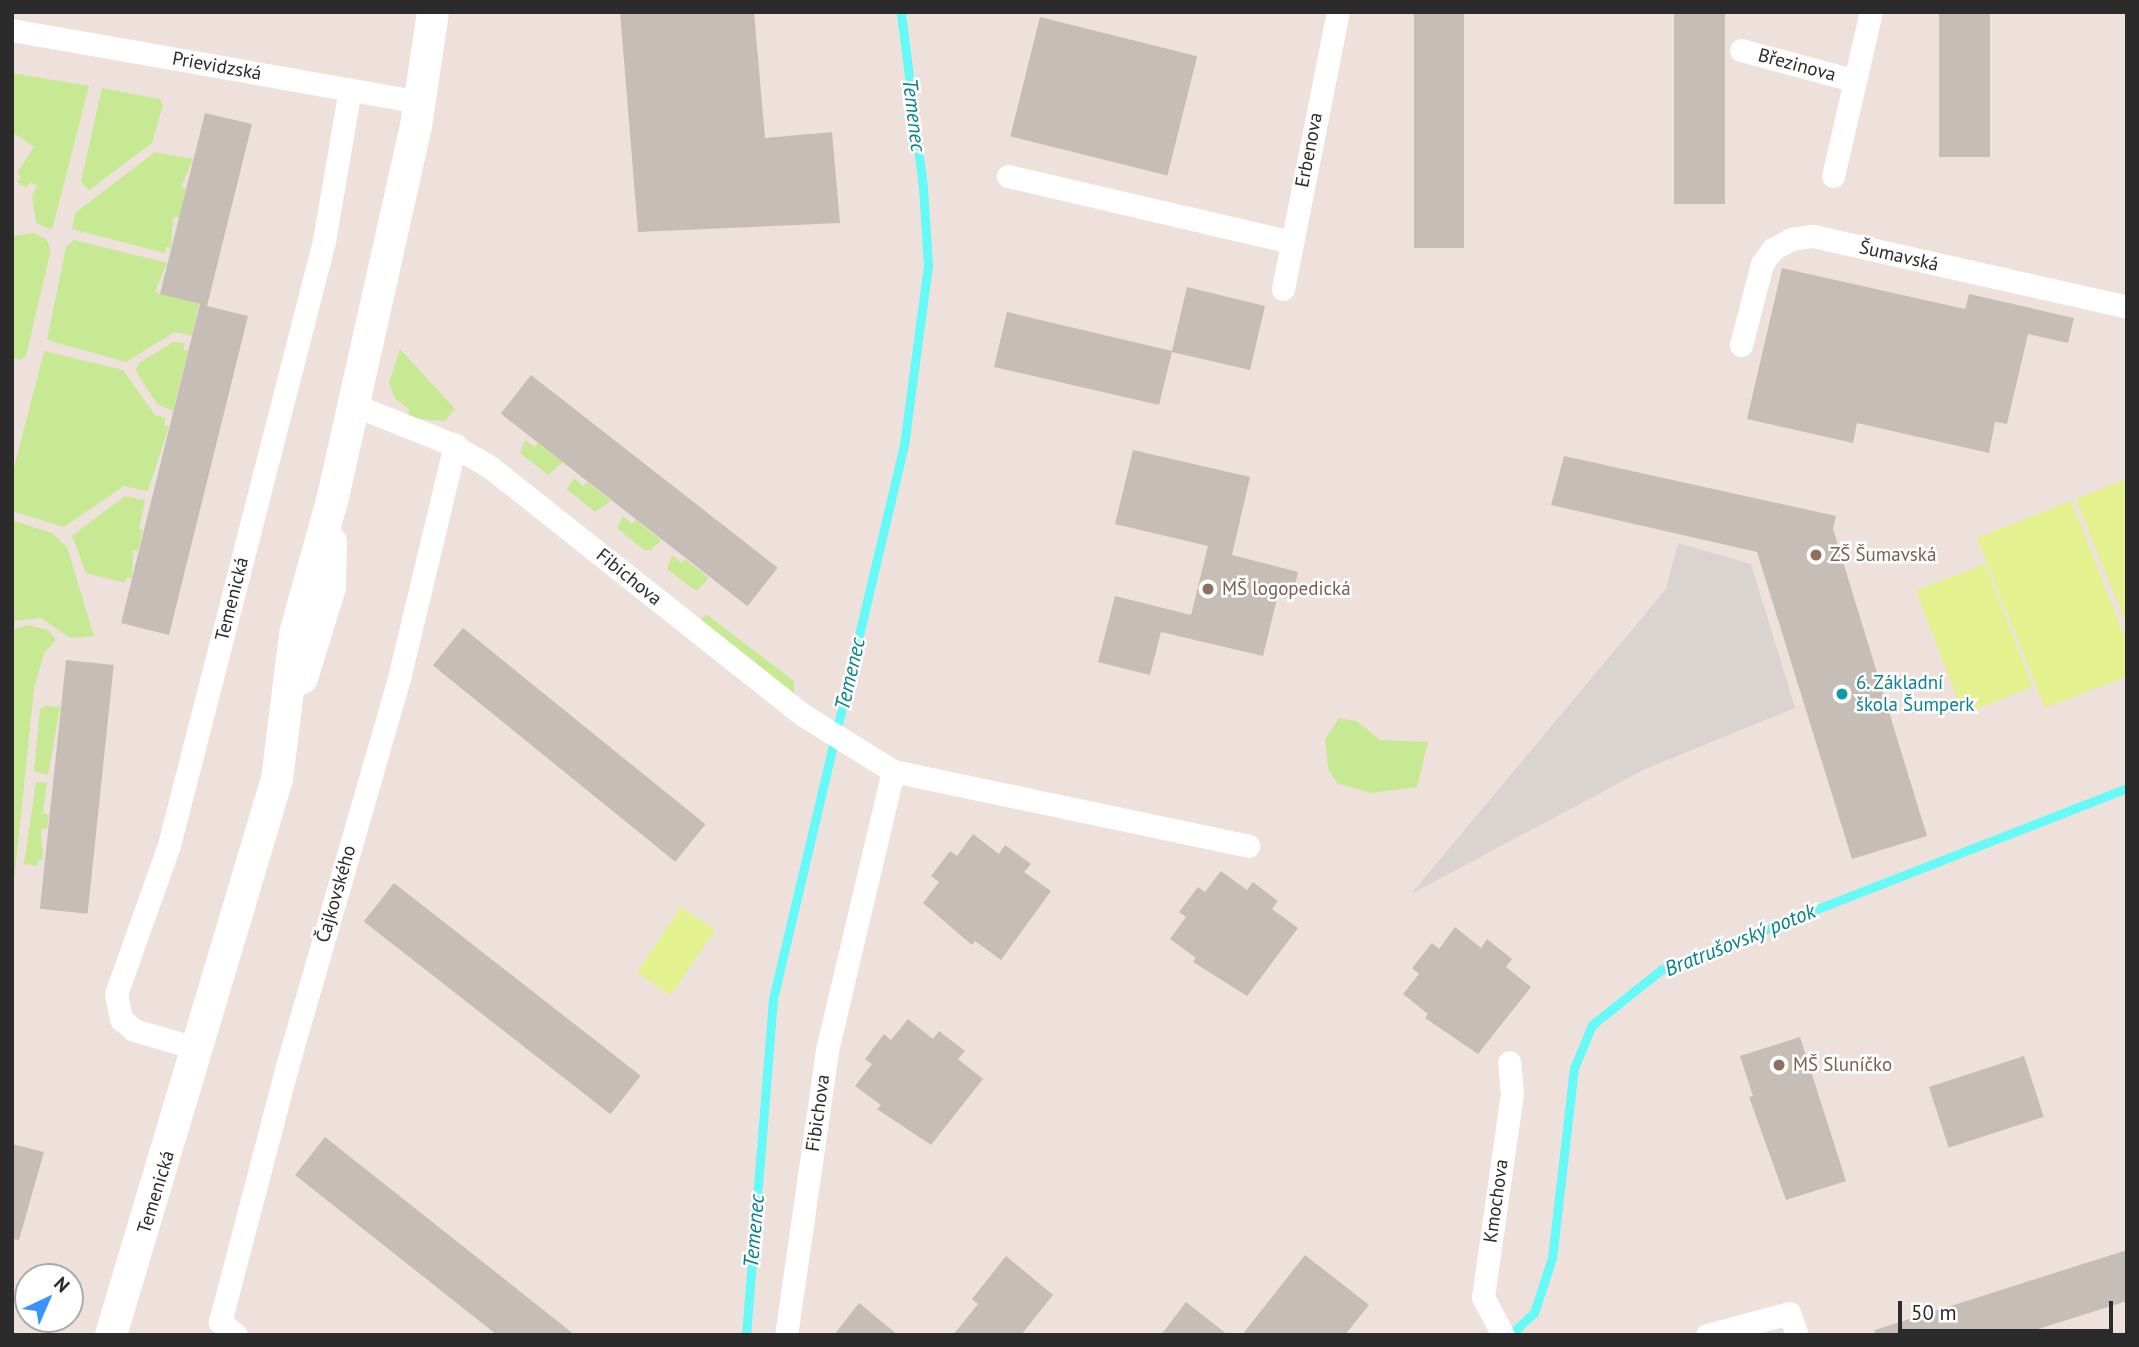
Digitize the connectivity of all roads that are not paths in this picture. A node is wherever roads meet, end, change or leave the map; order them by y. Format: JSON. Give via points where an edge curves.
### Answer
{"nodes":[{"id":1,"x":433,"y":12,"type":"edge"},
{"id":2,"x":1338,"y":12,"type":"edge"},
{"id":3,"x":1871,"y":12,"type":"edge"},
{"id":4,"x":12,"y":30,"type":"edge"},
{"id":5,"x":1741,"y":50,"type":"dead end"},
{"id":6,"x":1853,"y":80,"type":"junction"},
{"id":7,"x":350,"y":89,"type":"junction"},
{"id":8,"x":421,"y":102,"type":"junction"},
{"id":9,"x":1008,"y":176,"type":"dead end"},
{"id":10,"x":1833,"y":176,"type":"dead end"},
{"id":11,"x":1291,"y":242,"type":"junction"},
{"id":12,"x":1283,"y":289,"type":"dead end"},
{"id":13,"x":2127,"y":307,"type":"edge"},
{"id":14,"x":1741,"y":345,"type":"dead end"},
{"id":15,"x":354,"y":405,"type":"junction"},
{"id":16,"x":455,"y":445,"type":"junction"},
{"id":17,"x":893,"y":771,"type":"junction"},
{"id":18,"x":1248,"y":846,"type":"dead end"},
{"id":19,"x":199,"y":1049,"type":"junction"},
{"id":20,"x":1510,"y":1062,"type":"dead end"},
{"id":21,"x":1499,"y":1330,"type":"edge"},
{"id":22,"x":111,"y":1335,"type":"edge"},
{"id":23,"x":236,"y":1335,"type":"edge"},
{"id":24,"x":786,"y":1335,"type":"edge"},
{"id":25,"x":1707,"y":1335,"type":"edge"},
{"id":26,"x":1797,"y":1335,"type":"edge"}],
"edges":[{"from":1,"to":8,"type":"street","name":"Temenická"},
{"from":2,"to":11,"type":"street","name":"Erbenova"},
{"from":3,"to":6,"type":"street","name":"Březinova"},
{"from":4,"to":7,"type":"street","name":"Prievidzská"},
{"from":5,"to":6,"type":"street","name":"Březinova"},
{"from":6,"to":10,"type":"street","name":"Březinova"},
{"from":7,"to":8,"type":"street","name":"Prievidzská"},
{"from":7,"to":19,"type":"street","name":"Temenická","via":[[324,241],[179,804],[116,994],[121,1019],[134,1030]]},
{"from":8,"to":15,"type":"street","name":"Temenická"},
{"from":9,"to":11,"type":"street"},
{"from":11,"to":12,"type":"street","name":"Erbenova"},
{"from":13,"to":14,"type":"street","name":"Šumavská","via":[[1813,236],[1791,239],[1773,249],[1762,264]]},
{"from":15,"to":16,"type":"street","name":"Fibichova"},
{"from":15,"to":19,"type":"street","name":"Temenická","via":[[295,634],[277,779]]},
{"from":16,"to":17,"type":"street","name":"Fibichova","via":[[490,467],[835,738]]},
{"from":16,"to":23,"type":"street","name":"Čajkovského","via":[[400,674],[286,1069],[220,1322]]},
{"from":17,"to":18,"type":"street","name":"Fibichova"},
{"from":17,"to":24,"type":"street","name":"Fibichova","via":[[827,1051]]},
{"from":19,"to":22,"type":"street","name":"Temenická"},
{"from":20,"to":21,"type":"street","name":"Kmochova","via":[[1512,1094],[1483,1297]]},
{"from":25,"to":26,"type":"street","via":[[1789,1312]]}]}
